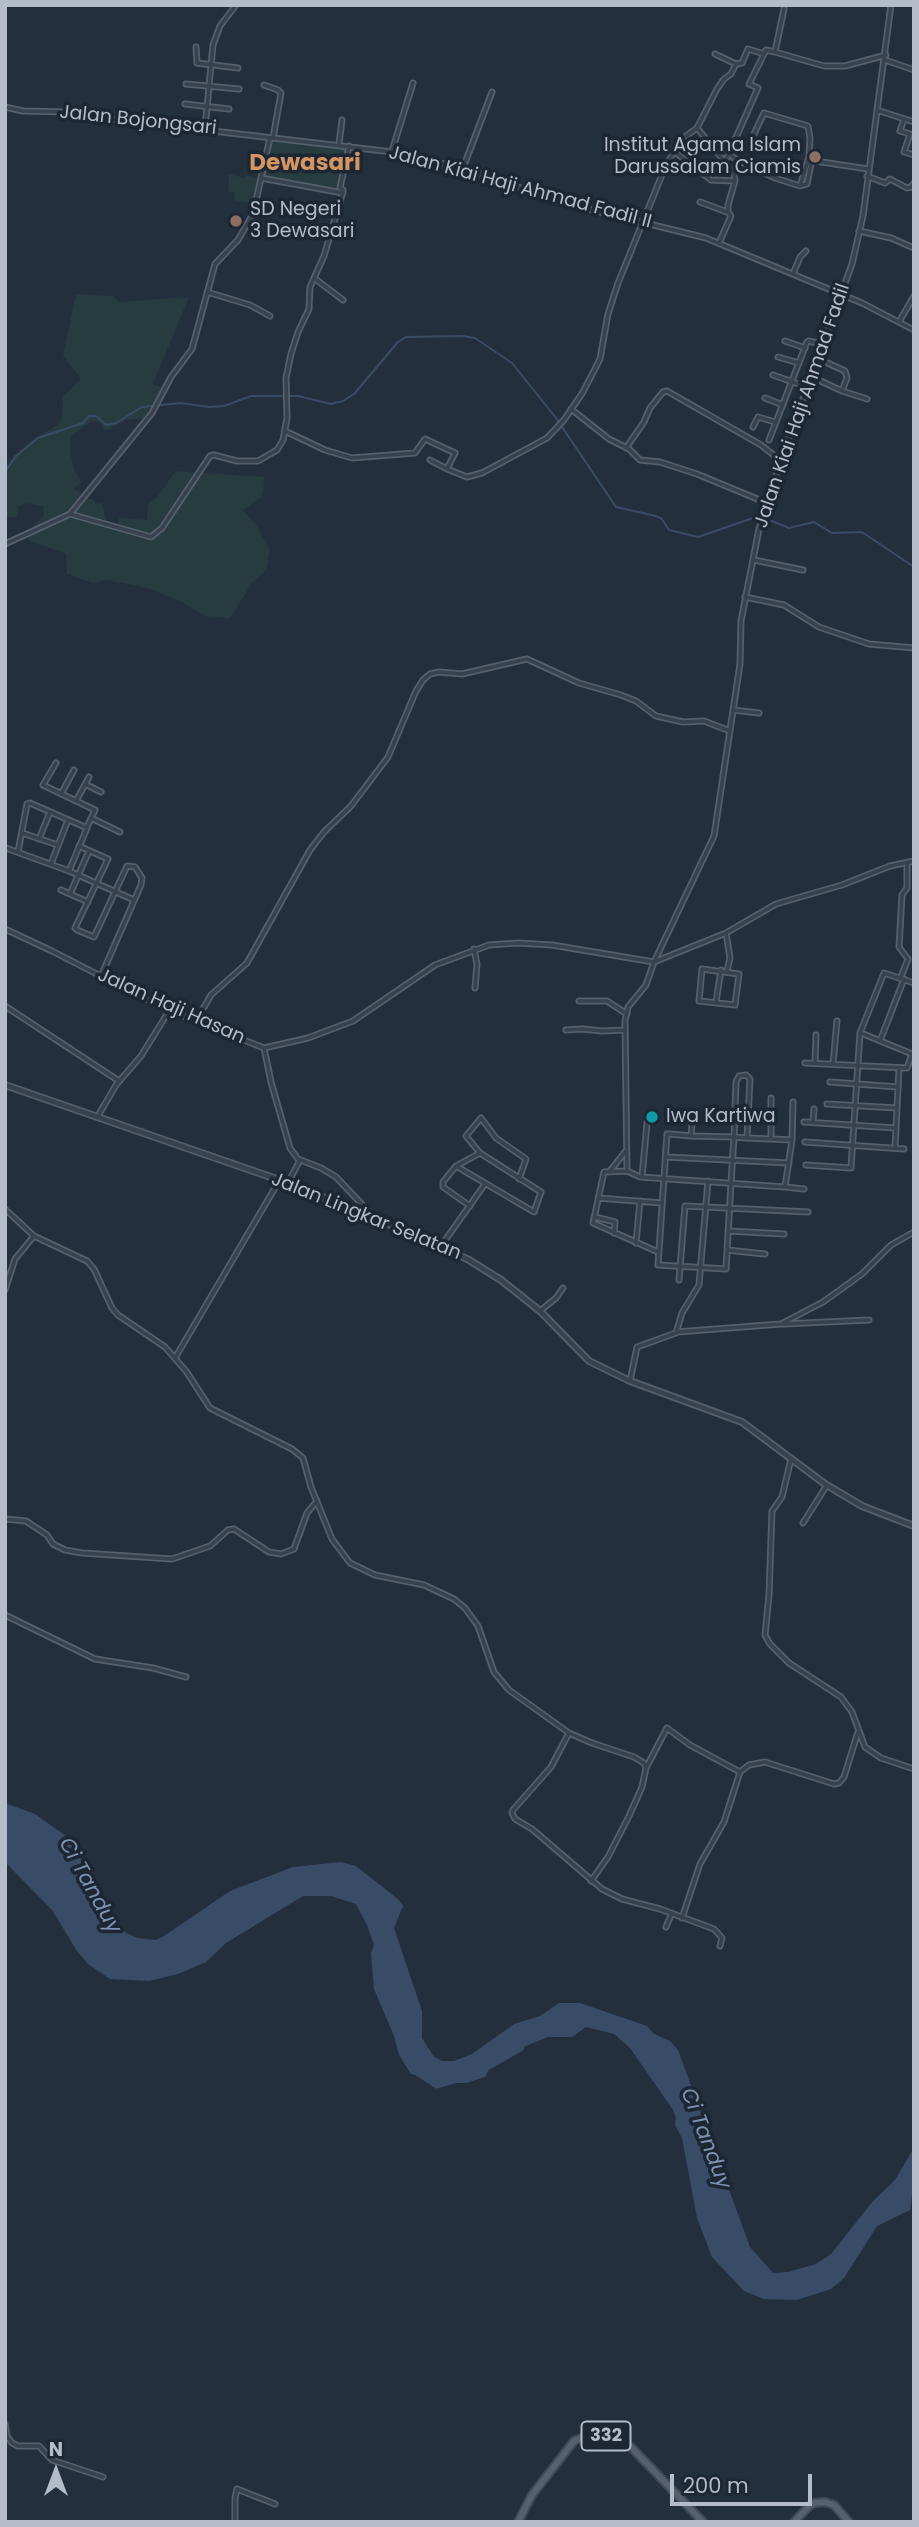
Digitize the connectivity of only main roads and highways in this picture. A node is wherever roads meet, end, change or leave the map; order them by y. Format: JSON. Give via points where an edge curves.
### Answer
{"nodes":[{"id":1,"x":518,"y":2522,"type":"edge"},
{"id":2,"x":703,"y":2522,"type":"edge"},
{"id":3,"x":794,"y":2522,"type":"edge"},
{"id":4,"x":849,"y":2522,"type":"edge"}],
"edges":[{"from":1,"to":2,"type":"main road","number":"332","via":[[531,2495],[574,2441],[594,2435],[631,2447]]},
{"from":3,"to":4,"type":"main road","via":[[809,2506],[820,2502],[834,2505]]}]}
